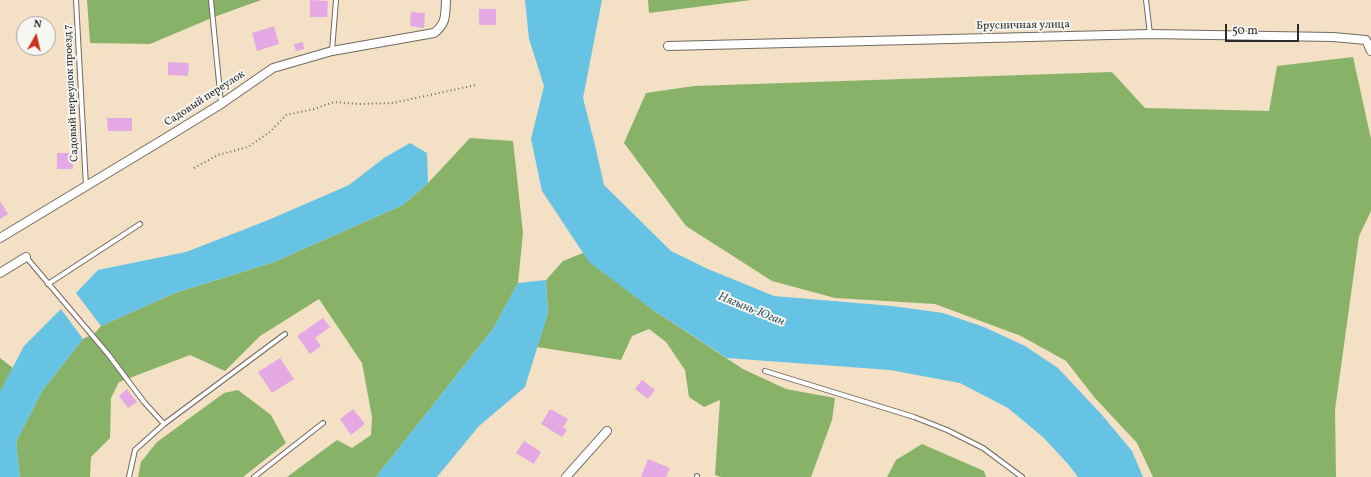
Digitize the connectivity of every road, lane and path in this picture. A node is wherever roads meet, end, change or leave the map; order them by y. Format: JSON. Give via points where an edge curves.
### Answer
{"nodes":[{"id":1,"x":76,"y":0,"type":"edge"},
{"id":2,"x":211,"y":0,"type":"edge"},
{"id":3,"x":336,"y":0,"type":"edge"},
{"id":4,"x":446,"y":0,"type":"edge"},
{"id":5,"x":1146,"y":0,"type":"edge"},
{"id":6,"x":1150,"y":34,"type":"junction"},
{"id":7,"x":668,"y":46,"type":"dead end"},
{"id":8,"x":332,"y":51,"type":"junction"},
{"id":9,"x":1371,"y":51,"type":"edge"},
{"id":10,"x":476,"y":85,"type":"dead end"},
{"id":11,"x":221,"y":104,"type":"junction"},
{"id":12,"x":194,"y":168,"type":"dead end"},
{"id":13,"x":86,"y":186,"type":"junction"},
{"id":14,"x":140,"y":224,"type":"dead end"},
{"id":15,"x":0,"y":238,"type":"edge"},
{"id":16,"x":26,"y":257,"type":"joint"},
{"id":17,"x":0,"y":273,"type":"edge"},
{"id":18,"x":48,"y":284,"type":"junction"},
{"id":19,"x":285,"y":334,"type":"dead end"},
{"id":20,"x":765,"y":371,"type":"dead end"},
{"id":21,"x":323,"y":423,"type":"dead end"},
{"id":22,"x":164,"y":424,"type":"junction"},
{"id":23,"x":607,"y":431,"type":"dead end"},
{"id":24,"x":129,"y":477,"type":"edge"},
{"id":25,"x":254,"y":477,"type":"edge"},
{"id":26,"x":566,"y":477,"type":"edge"},
{"id":27,"x":1022,"y":477,"type":"edge"}],
"edges":[{"from":1,"to":13,"type":"lane","name":"Садовый переулок проезд 7"},
{"from":2,"to":11,"type":"lane"},
{"from":3,"to":8,"type":"lane"},
{"from":4,"to":8,"type":"street","name":"Садовый переулок","via":[[442,27],[434,33]]},
{"from":5,"to":6,"type":"lane"},
{"from":6,"to":7,"type":"street","name":"Брусничная улица"},
{"from":6,"to":9,"type":"street","name":"Брусничная улица","via":[[1333,37],[1366,40]]},
{"from":8,"to":11,"type":"street","name":"Садовый переулок","via":[[273,68]]},
{"from":10,"to":12,"type":"path","via":[[393,103],[334,102],[286,114],[271,131],[248,147],[218,155]]},
{"from":11,"to":13,"type":"street","name":"Садовый переулок"},
{"from":13,"to":15,"type":"street","name":"Садовый переулок"},
{"from":14,"to":18,"type":"lane"},
{"from":16,"to":17,"type":"street"},
{"from":16,"to":18,"type":"lane"},
{"from":18,"to":22,"type":"lane"},
{"from":19,"to":22,"type":"lane"},
{"from":20,"to":27,"type":"lane","via":[[914,417],[947,430],[983,448]]},
{"from":21,"to":25,"type":"lane"},
{"from":22,"to":24,"type":"lane","via":[[135,450]]},
{"from":23,"to":26,"type":"street"}]}
